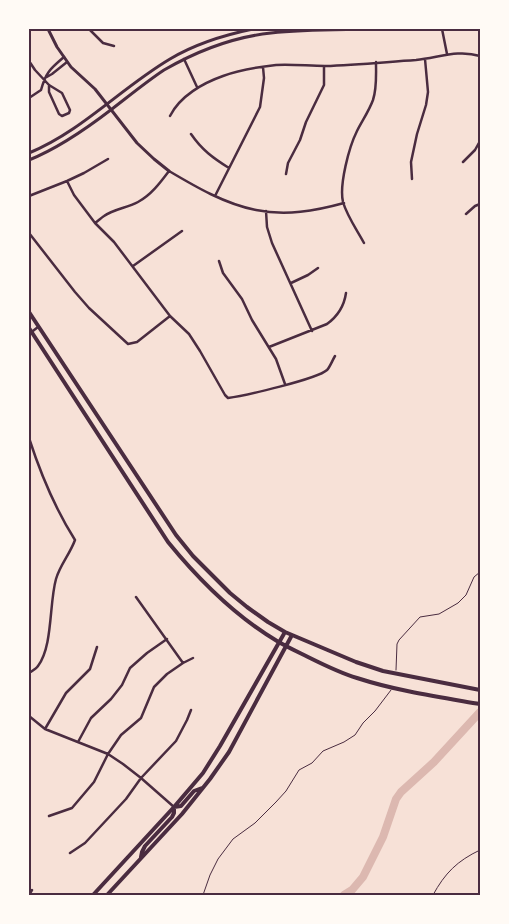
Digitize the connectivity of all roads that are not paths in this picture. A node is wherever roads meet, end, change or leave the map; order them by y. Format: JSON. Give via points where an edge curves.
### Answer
{"nodes":[{"id":1,"x":48,"y":29,"type":"edge"},
{"id":2,"x":89,"y":29,"type":"edge"},
{"id":3,"x":252,"y":29,"type":"edge"},
{"id":4,"x":377,"y":29,"type":"edge"},
{"id":5,"x":442,"y":29,"type":"edge"},
{"id":6,"x":324,"y":30,"type":"edge"},
{"id":7,"x":114,"y":46,"type":"dead end"},
{"id":8,"x":448,"y":54,"type":"junction"},
{"id":9,"x":480,"y":56,"type":"edge"},
{"id":10,"x":64,"y":57,"type":"junction"},
{"id":11,"x":425,"y":59,"type":"junction"},
{"id":12,"x":184,"y":60,"type":"junction"},
{"id":13,"x":29,"y":61,"type":"edge"},
{"id":14,"x":67,"y":61,"type":"junction"},
{"id":15,"x":376,"y":62,"type":"junction"},
{"id":16,"x":324,"y":66,"type":"junction"},
{"id":17,"x":263,"y":67,"type":"junction"},
{"id":18,"x":44,"y":79,"type":"junction"},
{"id":19,"x":49,"y":86,"type":"junction"},
{"id":20,"x":198,"y":88,"type":"junction"},
{"id":21,"x":29,"y":98,"type":"edge"},
{"id":22,"x":107,"y":104,"type":"junction"},
{"id":23,"x":111,"y":110,"type":"junction"},
{"id":24,"x":170,"y":116,"type":"dead end"},
{"id":25,"x":191,"y":134,"type":"dead end"},
{"id":26,"x":480,"y":141,"type":"edge"},
{"id":27,"x":29,"y":153,"type":"edge"},
{"id":28,"x":108,"y":159,"type":"dead end"},
{"id":29,"x":29,"y":160,"type":"edge"},
{"id":30,"x":463,"y":162,"type":"dead end"},
{"id":31,"x":229,"y":168,"type":"junction"},
{"id":32,"x":169,"y":172,"type":"junction"},
{"id":33,"x":286,"y":174,"type":"dead end"},
{"id":34,"x":412,"y":179,"type":"dead end"},
{"id":35,"x":67,"y":181,"type":"junction"},
{"id":36,"x":29,"y":196,"type":"edge"},
{"id":37,"x":215,"y":196,"type":"junction"},
{"id":38,"x":344,"y":203,"type":"junction"},
{"id":39,"x":480,"y":204,"type":"edge"},
{"id":40,"x":266,"y":212,"type":"junction"},
{"id":41,"x":466,"y":214,"type":"dead end"},
{"id":42,"x":95,"y":223,"type":"junction"},
{"id":43,"x":182,"y":231,"type":"dead end"},
{"id":44,"x":29,"y":233,"type":"edge"},
{"id":45,"x":364,"y":243,"type":"dead end"},
{"id":46,"x":219,"y":261,"type":"dead end"},
{"id":47,"x":133,"y":266,"type":"junction"},
{"id":48,"x":318,"y":268,"type":"dead end"},
{"id":49,"x":291,"y":283,"type":"junction"},
{"id":50,"x":346,"y":294,"type":"dead end"},
{"id":51,"x":29,"y":312,"type":"edge"},
{"id":52,"x":170,"y":316,"type":"junction"},
{"id":53,"x":38,"y":327,"type":"junction"},
{"id":54,"x":312,"y":330,"type":"junction"},
{"id":55,"x":30,"y":332,"type":"edge"},
{"id":56,"x":268,"y":347,"type":"junction"},
{"id":57,"x":335,"y":356,"type":"dead end"},
{"id":58,"x":285,"y":385,"type":"junction"},
{"id":59,"x":29,"y":438,"type":"edge"},
{"id":60,"x":136,"y":597,"type":"dead end"},
{"id":61,"x":285,"y":632,"type":"junction"},
{"id":62,"x":292,"y":635,"type":"junction"},
{"id":63,"x":166,"y":639,"type":"junction"},
{"id":64,"x":278,"y":642,"type":"junction"},
{"id":65,"x":287,"y":646,"type":"junction"},
{"id":66,"x":97,"y":647,"type":"dead end"},
{"id":67,"x":193,"y":658,"type":"dead end"},
{"id":68,"x":184,"y":663,"type":"junction"},
{"id":69,"x":29,"y":673,"type":"edge"},
{"id":70,"x":480,"y":690,"type":"edge"},
{"id":71,"x":480,"y":704,"type":"edge"},
{"id":72,"x":191,"y":710,"type":"dead end"},
{"id":73,"x":29,"y":716,"type":"edge"},
{"id":74,"x":45,"y":729,"type":"junction"},
{"id":75,"x":78,"y":742,"type":"junction"},
{"id":76,"x":108,"y":754,"type":"junction"},
{"id":77,"x":141,"y":778,"type":"junction"},
{"id":78,"x":203,"y":788,"type":"junction"},
{"id":79,"x":174,"y":807,"type":"junction"},
{"id":80,"x":49,"y":816,"type":"dead end"},
{"id":81,"x":70,"y":853,"type":"dead end"},
{"id":82,"x":142,"y":857,"type":"junction"},
{"id":83,"x":32,"y":890,"type":"dead end"},
{"id":84,"x":29,"y":895,"type":"edge"},
{"id":85,"x":93,"y":895,"type":"edge"},
{"id":86,"x":107,"y":895,"type":"edge"}],
"edges":[{"from":1,"to":10,"type":"main road"},
{"from":2,"to":7,"type":"street","via":[[103,43]]},
{"from":3,"to":22,"type":"main road","via":[[211,40],[179,54]]},
{"from":4,"to":6,"type":"main road"},
{"from":5,"to":8,"type":"street"},
{"from":6,"to":12,"type":"main road","via":[[257,35],[216,46]]},
{"from":8,"to":9,"type":"street"},
{"from":8,"to":11,"type":"street"},
{"from":10,"to":14,"type":"main road"},
{"from":10,"to":18,"type":"street"},
{"from":11,"to":15,"type":"street"},
{"from":11,"to":34,"type":"street","via":[[428,92],[411,162]]},
{"from":12,"to":20,"type":"street"},
{"from":12,"to":23,"type":"main road","via":[[163,71]]},
{"from":13,"to":18,"type":"street"},
{"from":14,"to":18,"type":"street"},
{"from":14,"to":22,"type":"main road"},
{"from":15,"to":16,"type":"street"},
{"from":15,"to":38,"type":"street","via":[[373,100],[356,133],[344,174]]},
{"from":16,"to":17,"type":"street"},
{"from":16,"to":33,"type":"street","via":[[324,84]]},
{"from":17,"to":20,"type":"street","via":[[224,76]]},
{"from":17,"to":31,"type":"street","via":[[260,107]]},
{"from":18,"to":19,"type":"street"},
{"from":18,"to":21,"type":"street","via":[[41,90]]},
{"from":19,"to":19,"type":"street","via":[[62,93],[69,113],[59,114]]},
{"from":20,"to":24,"type":"street","via":[[174,108]]},
{"from":22,"to":23,"type":"main road"},
{"from":22,"to":27,"type":"main road","via":[[69,132]]},
{"from":23,"to":29,"type":"main road","via":[[66,142]]},
{"from":23,"to":32,"type":"main road","via":[[137,143]]},
{"from":25,"to":31,"type":"street","via":[[209,155]]},
{"from":26,"to":30,"type":"street","via":[[476,150]]},
{"from":28,"to":35,"type":"street"},
{"from":31,"to":37,"type":"street"},
{"from":32,"to":37,"type":"street"},
{"from":32,"to":42,"type":"street","via":[[144,199],[113,211]]},
{"from":35,"to":36,"type":"street"},
{"from":35,"to":42,"type":"street"},
{"from":37,"to":40,"type":"street"},
{"from":38,"to":40,"type":"street","via":[[310,211]]},
{"from":38,"to":45,"type":"street"},
{"from":39,"to":41,"type":"street"},
{"from":40,"to":49,"type":"street","via":[[272,243]]},
{"from":42,"to":47,"type":"street"},
{"from":43,"to":47,"type":"street"},
{"from":44,"to":52,"type":"street","via":[[75,292],[128,344],[138,342]]},
{"from":46,"to":56,"type":"street"},
{"from":47,"to":52,"type":"street"},
{"from":48,"to":49,"type":"street"},
{"from":49,"to":54,"type":"street"},
{"from":50,"to":54,"type":"street","via":[[344,304],[334,318]]},
{"from":51,"to":53,"type":"main road"},
{"from":52,"to":58,"type":"street","via":[[189,334],[225,395],[230,398]]},
{"from":53,"to":55,"type":"street"},
{"from":53,"to":61,"type":"main road","via":[[187,549],[247,607]]},
{"from":54,"to":56,"type":"street"},
{"from":55,"to":64,"type":"main road","via":[[168,542],[223,601]]},
{"from":56,"to":58,"type":"street"},
{"from":57,"to":58,"type":"street","via":[[327,370],[318,376]]},
{"from":59,"to":69,"type":"street","via":[[58,510],[75,540],[62,564],[53,593],[46,650],[37,668]]},
{"from":60,"to":63,"type":"street"},
{"from":61,"to":62,"type":"main road"},
{"from":61,"to":64,"type":"main road"},
{"from":62,"to":65,"type":"main road"},
{"from":62,"to":70,"type":"main road","via":[[383,672]]},
{"from":63,"to":68,"type":"street"},
{"from":63,"to":75,"type":"street","via":[[130,668],[122,685],[91,718]]},
{"from":64,"to":65,"type":"main road"},
{"from":64,"to":79,"type":"main road","via":[[203,773]]},
{"from":65,"to":71,"type":"main road","via":[[356,678]]},
{"from":65,"to":78,"type":"main road","via":[[229,752]]},
{"from":66,"to":74,"type":"street","via":[[90,669],[66,694]]},
{"from":67,"to":68,"type":"street"},
{"from":68,"to":76,"type":"street","via":[[166,674],[154,687],[140,718],[121,735]]},
{"from":72,"to":77,"type":"street","via":[[176,741]]},
{"from":73,"to":74,"type":"street"},
{"from":74,"to":75,"type":"street"},
{"from":75,"to":76,"type":"street"},
{"from":76,"to":77,"type":"street"},
{"from":76,"to":80,"type":"street","via":[[94,782],[72,808]]},
{"from":77,"to":79,"type":"street"},
{"from":77,"to":81,"type":"street","via":[[126,800],[85,843]]},
{"from":78,"to":79,"type":"main road","via":[[194,791],[182,806]]},
{"from":78,"to":82,"type":"main road"},
{"from":79,"to":82,"type":"main road","via":[[172,817],[145,846]]},
{"from":79,"to":85,"type":"main road"},
{"from":82,"to":86,"type":"main road"},
{"from":83,"to":84,"type":"street"}]}
